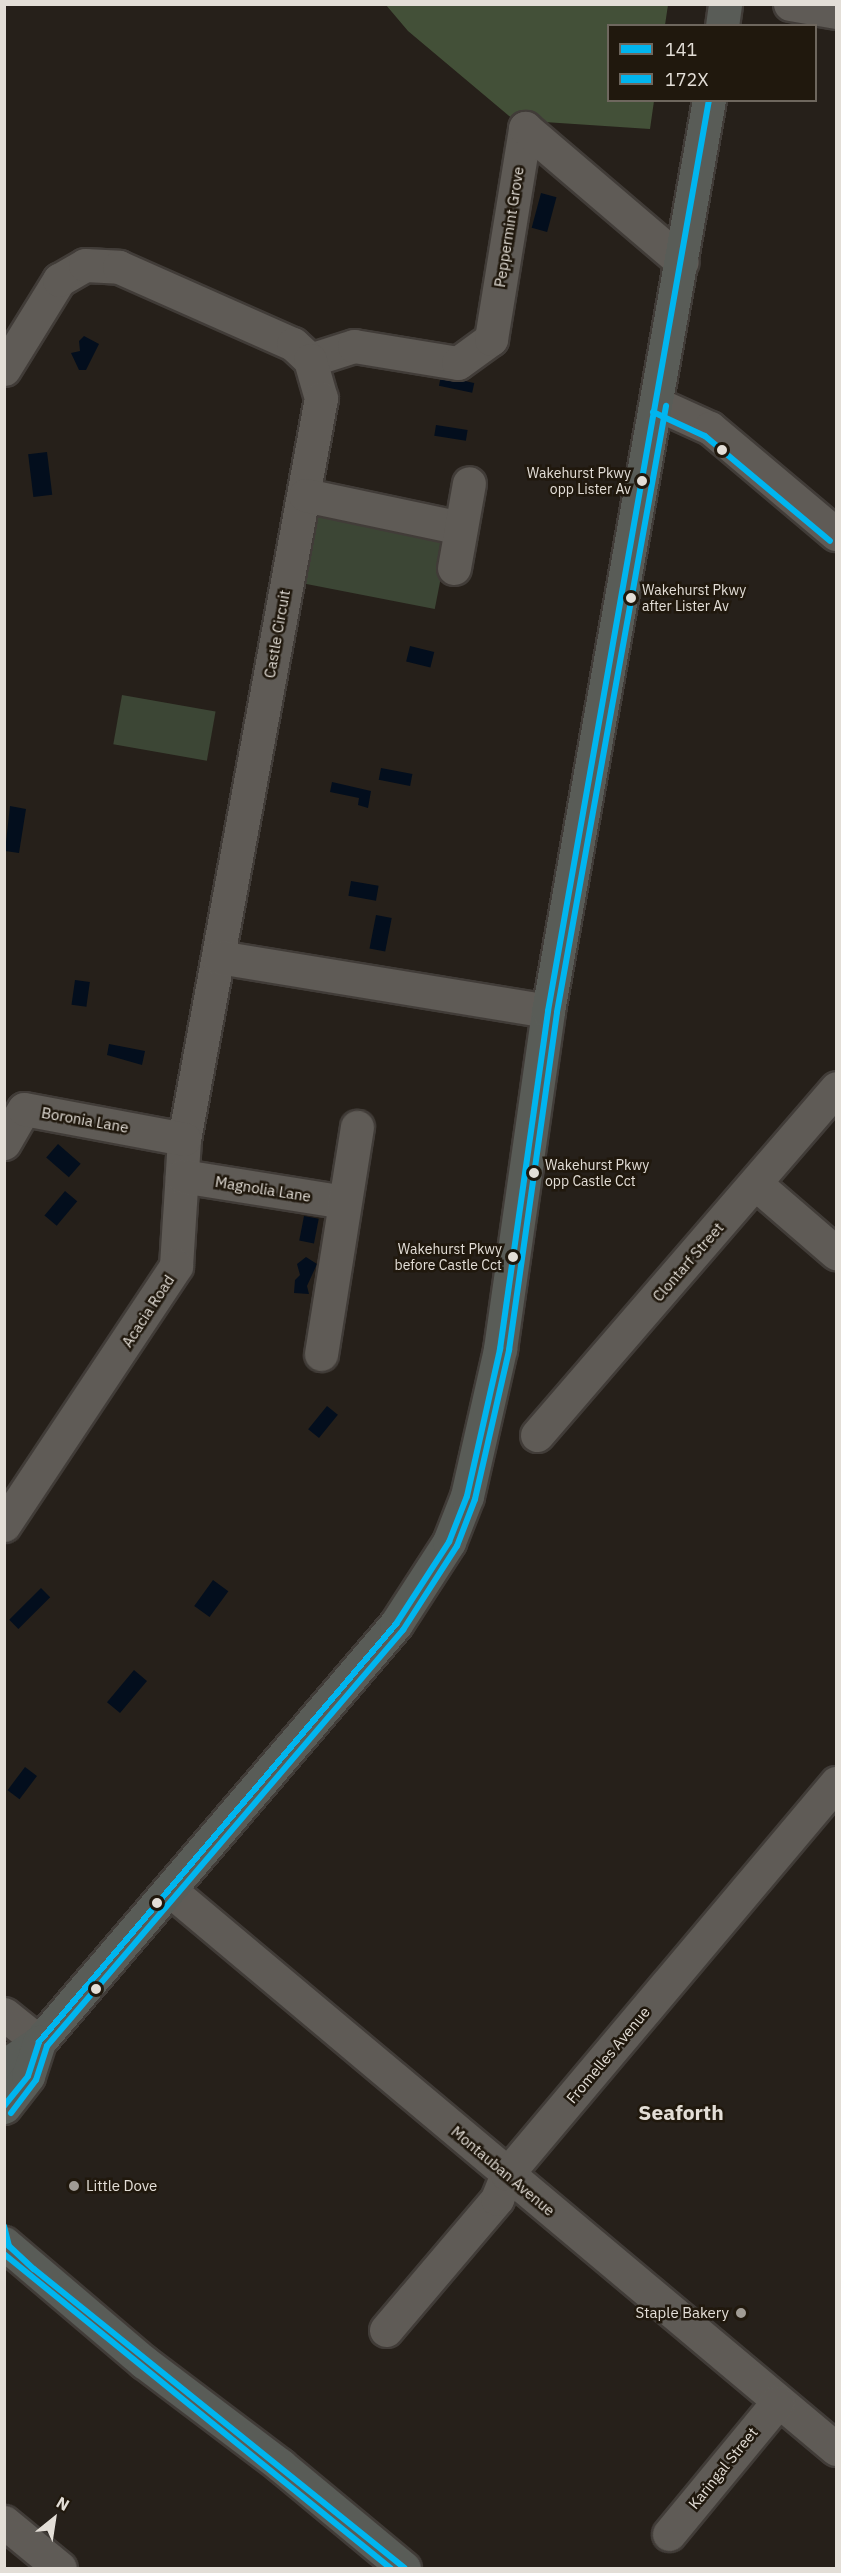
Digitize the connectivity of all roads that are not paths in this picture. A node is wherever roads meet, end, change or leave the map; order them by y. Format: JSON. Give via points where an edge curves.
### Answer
{"nodes":[{"id":1,"x":725,"y":4,"type":"edge"},
{"id":2,"x":790,"y":4,"type":"edge"},
{"id":3,"x":837,"y":12,"type":"edge"},
{"id":4,"x":722,"y":24,"type":"edge"},
{"id":5,"x":709,"y":102,"type":"edge"},
{"id":6,"x":682,"y":262,"type":"junction"},
{"id":7,"x":310,"y":360,"type":"junction"},
{"id":8,"x":4,"y":369,"type":"edge"},
{"id":9,"x":657,"y":404,"type":"junction"},
{"id":10,"x":469,"y":483,"type":"dead end"},
{"id":11,"x":305,"y":495,"type":"junction"},
{"id":12,"x":460,"y":528,"type":"junction"},
{"id":13,"x":837,"y":534,"type":"edge"},
{"id":14,"x":454,"y":568,"type":"dead end"},
{"id":15,"x":218,"y":957,"type":"junction"},
{"id":16,"x":548,"y":1011,"type":"junction"},
{"id":17,"x":837,"y":1088,"type":"edge"},
{"id":18,"x":357,"y":1127,"type":"dead end"},
{"id":19,"x":184,"y":1139,"type":"junction"},
{"id":20,"x":4,"y":1143,"type":"edge"},
{"id":21,"x":182,"y":1176,"type":"junction"},
{"id":22,"x":756,"y":1184,"type":"junction"},
{"id":23,"x":344,"y":1202,"type":"junction"},
{"id":24,"x":837,"y":1253,"type":"edge"},
{"id":25,"x":321,"y":1354,"type":"dead end"},
{"id":26,"x":537,"y":1435,"type":"dead end"},
{"id":27,"x":4,"y":1525,"type":"edge"},
{"id":28,"x":837,"y":1783,"type":"edge"},
{"id":29,"x":171,"y":1891,"type":"junction"},
{"id":30,"x":4,"y":2014,"type":"edge"},
{"id":31,"x":39,"y":2042,"type":"junction"},
{"id":32,"x":4,"y":2066,"type":"edge"},
{"id":33,"x":4,"y":2107,"type":"edge"},
{"id":34,"x":507,"y":2174,"type":"junction"},
{"id":35,"x":6,"y":2238,"type":"edge"},
{"id":36,"x":386,"y":2330,"type":"dead end"},
{"id":37,"x":778,"y":2402,"type":"junction"},
{"id":38,"x":837,"y":2449,"type":"edge"},
{"id":39,"x":4,"y":2522,"type":"edge"},
{"id":40,"x":669,"y":2534,"type":"dead end"},
{"id":41,"x":60,"y":2568,"type":"edge"},
{"id":42,"x":404,"y":2568,"type":"edge"}],
"edges":[{"from":1,"to":4,"type":"main road"},
{"from":2,"to":3,"type":"street"},
{"from":5,"to":6,"type":"main road"},
{"from":6,"to":7,"type":"street","name":"Peppermint Grove","via":[[525,129],[491,339],[458,363],[354,346]]},
{"from":6,"to":9,"type":"main road"},
{"from":7,"to":8,"type":"street","via":[[293,344],[119,267],[85,265],[59,280]]},
{"from":7,"to":11,"type":"street","name":"Castle Circuit","via":[[321,398]]},
{"from":9,"to":13,"type":"street","via":[[710,428]]},
{"from":9,"to":16,"type":"main road"},
{"from":10,"to":12,"type":"street"},
{"from":11,"to":12,"type":"street"},
{"from":11,"to":15,"type":"street","name":"Castle Circuit"},
{"from":12,"to":14,"type":"street"},
{"from":15,"to":16,"type":"street"},
{"from":15,"to":19,"type":"street","name":"Acacia Road"},
{"from":16,"to":29,"type":"main road","via":[[500,1349],[478,1455],[449,1542],[396,1624]]},
{"from":17,"to":22,"type":"street","name":"Clontarf Street"},
{"from":18,"to":23,"type":"street"},
{"from":19,"to":20,"type":"street","name":"Boronia Lane","via":[[24,1109]]},
{"from":19,"to":21,"type":"street","name":"Acacia Road"},
{"from":21,"to":23,"type":"street","name":"Magnolia Lane"},
{"from":21,"to":27,"type":"street","name":"Acacia Road","via":[[176,1266]]},
{"from":22,"to":24,"type":"street"},
{"from":22,"to":26,"type":"street","name":"Clontarf Street"},
{"from":23,"to":25,"type":"street"},
{"from":28,"to":34,"type":"street","name":"Fromelles Avenue"},
{"from":29,"to":31,"type":"main road"},
{"from":29,"to":34,"type":"street","name":"Montauban Avenue"},
{"from":30,"to":31,"type":"street"},
{"from":31,"to":32,"type":"main road"},
{"from":31,"to":33,"type":"main road","via":[[28,2076]]},
{"from":34,"to":36,"type":"street","name":"Fromelles Avenue","via":[[497,2199]]},
{"from":34,"to":37,"type":"street","name":"Montauban Avenue"},
{"from":35,"to":42,"type":"main road","via":[[144,2362],[280,2465]]},
{"from":37,"to":38,"type":"street","name":"Montauban Avenue"},
{"from":37,"to":40,"type":"street","name":"Karingal Street"},
{"from":39,"to":41,"type":"street"}]}
